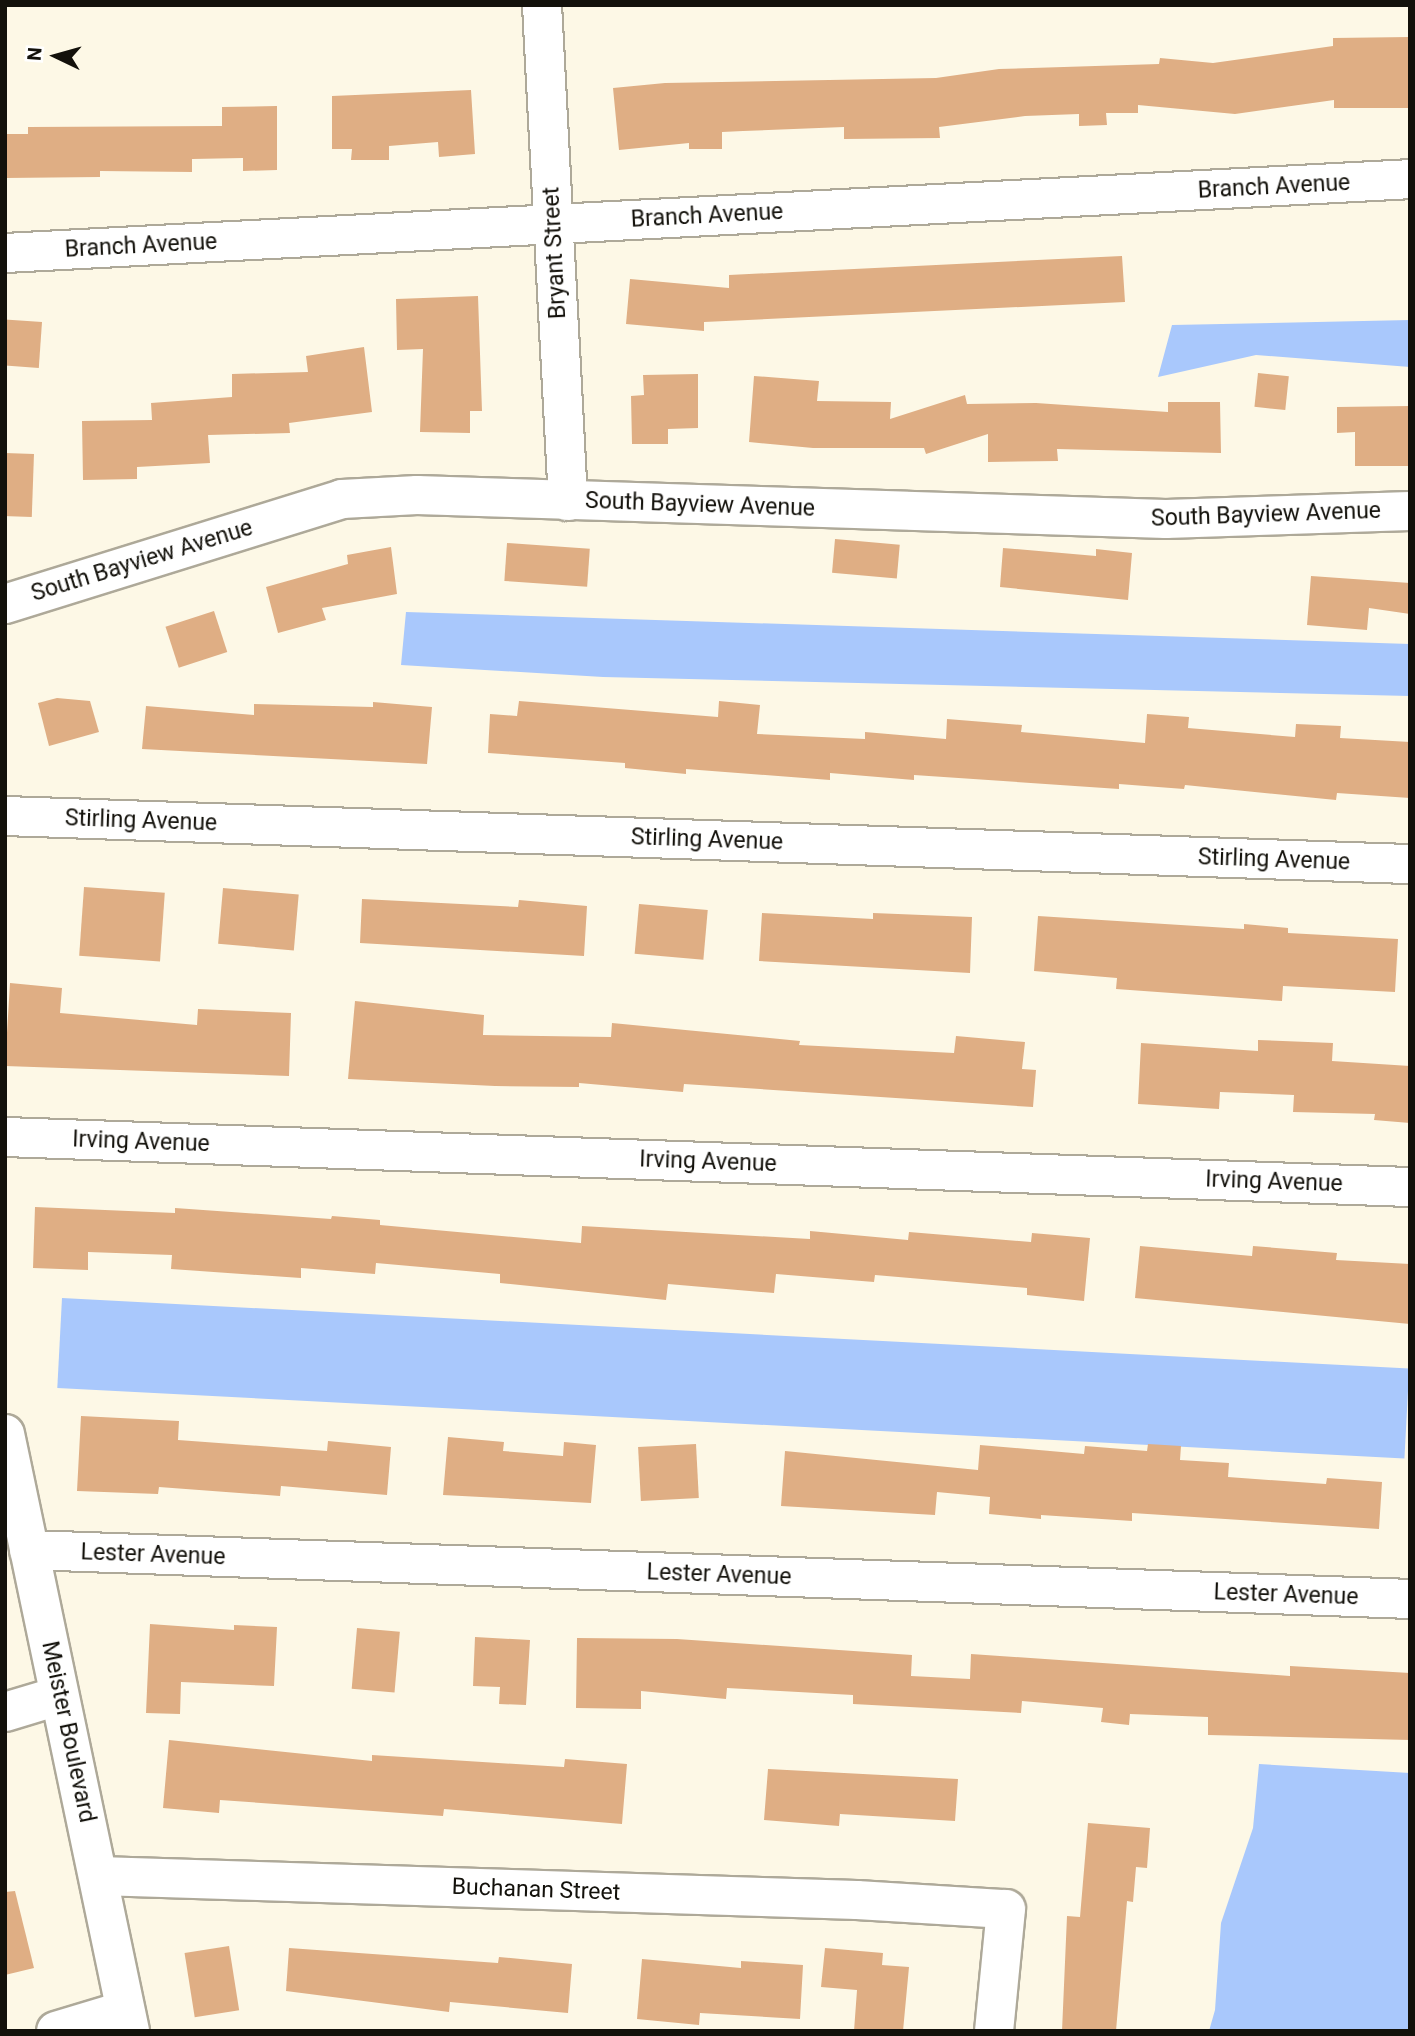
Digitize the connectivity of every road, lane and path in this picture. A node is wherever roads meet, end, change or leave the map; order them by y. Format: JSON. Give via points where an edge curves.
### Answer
{"nodes":[{"id":1,"x":542,"y":5,"type":"edge"},
{"id":2,"x":1410,"y":180,"type":"edge"},
{"id":3,"x":554,"y":224,"type":"junction"},
{"id":4,"x":5,"y":253,"type":"edge"},
{"id":5,"x":568,"y":501,"type":"junction"},
{"id":6,"x":1410,"y":511,"type":"edge"},
{"id":7,"x":5,"y":604,"type":"edge"},
{"id":8,"x":5,"y":816,"type":"edge"},
{"id":9,"x":1410,"y":864,"type":"edge"},
{"id":10,"x":5,"y":1137,"type":"edge"},
{"id":11,"x":1410,"y":1187,"type":"edge"},
{"id":12,"x":5,"y":1434,"type":"edge"},
{"id":13,"x":29,"y":1550,"type":"junction"},
{"id":14,"x":1410,"y":1600,"type":"edge"},
{"id":15,"x":58,"y":1696,"type":"junction"},
{"id":16,"x":5,"y":1712,"type":"edge"},
{"id":17,"x":99,"y":1876,"type":"junction"},
{"id":18,"x":127,"y":2021,"type":"edge"},
{"id":19,"x":56,"y":2031,"type":"edge"},
{"id":20,"x":995,"y":2031,"type":"edge"}],
"edges":[{"from":1,"to":3,"type":"street","name":"Bryant Street"},
{"from":2,"to":3,"type":"street","name":"Branch Avenue"},
{"from":3,"to":4,"type":"street","name":"Branch Avenue"},
{"from":3,"to":5,"type":"street","name":"Bryant Street"},
{"from":5,"to":6,"type":"street","name":"South Bayview Avenue","via":[[1167,519]]},
{"from":5,"to":7,"type":"street","name":"South Bayview Avenue","via":[[416,495],[342,499]]},
{"from":8,"to":9,"type":"street","name":"Stirling Avenue"},
{"from":10,"to":11,"type":"street","name":"Irving Avenue"},
{"from":12,"to":13,"type":"street","name":"Meister Boulevard"},
{"from":13,"to":14,"type":"street","name":"Lester Avenue"},
{"from":13,"to":15,"type":"street","name":"Meister Boulevard"},
{"from":15,"to":16,"type":"street"},
{"from":15,"to":17,"type":"street","name":"Meister Boulevard"},
{"from":17,"to":18,"type":"street","name":"Meister Boulevard"},
{"from":17,"to":20,"type":"street","name":"Buchanan Street","via":[[1006,1909]]},
{"from":18,"to":19,"type":"street"}]}
